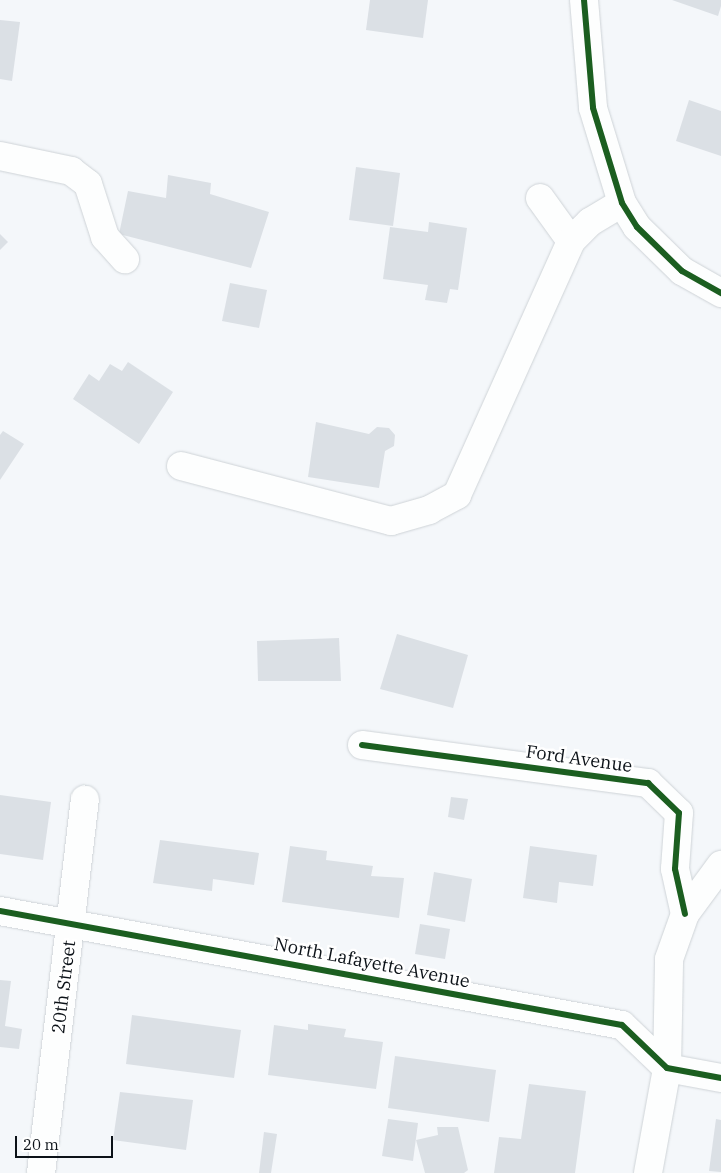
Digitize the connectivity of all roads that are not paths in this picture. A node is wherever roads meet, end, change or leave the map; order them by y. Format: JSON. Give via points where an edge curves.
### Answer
{"nodes":[{"id":1,"x":584,"y":0,"type":"edge"},
{"id":2,"x":0,"y":156,"type":"edge"},
{"id":3,"x":540,"y":198,"type":"dead end"},
{"id":4,"x":622,"y":203,"type":"junction"},
{"id":5,"x":571,"y":241,"type":"junction"},
{"id":6,"x":125,"y":259,"type":"dead end"},
{"id":7,"x":721,"y":293,"type":"edge"},
{"id":8,"x":181,"y":466,"type":"dead end"},
{"id":9,"x":362,"y":745,"type":"dead end"},
{"id":10,"x":85,"y":800,"type":"dead end"},
{"id":11,"x":721,"y":865,"type":"edge"},
{"id":12,"x":0,"y":910,"type":"edge"},
{"id":13,"x":685,"y":914,"type":"junction"},
{"id":14,"x":72,"y":923,"type":"junction"},
{"id":15,"x":667,"y":1068,"type":"junction"},
{"id":16,"x":721,"y":1078,"type":"edge"},
{"id":17,"x":41,"y":1173,"type":"edge"},
{"id":18,"x":648,"y":1173,"type":"edge"}],
"edges":[{"from":1,"to":4,"type":"street","via":[[593,108]]},
{"from":2,"to":6,"type":"street","via":[[71,172],[88,184],[105,237]]},
{"from":3,"to":5,"type":"street"},
{"from":4,"to":5,"type":"street","via":[[590,222]]},
{"from":4,"to":7,"type":"street","via":[[637,227],[682,271]]},
{"from":5,"to":8,"type":"street","via":[[457,495],[429,510],[391,521]]},
{"from":9,"to":13,"type":"street","name":"Ford Avenue","via":[[648,784],[679,813],[675,869]]},
{"from":10,"to":14,"type":"street","name":"20th Street"},
{"from":11,"to":13,"type":"street"},
{"from":12,"to":14,"type":"street","name":"North Lafayette Avenue"},
{"from":13,"to":15,"type":"street","via":[[669,959]]},
{"from":14,"to":15,"type":"street","name":"North Lafayette Avenue","via":[[622,1025]]},
{"from":14,"to":17,"type":"street","name":"20th Street"},
{"from":15,"to":16,"type":"street"},
{"from":15,"to":18,"type":"street"}]}
